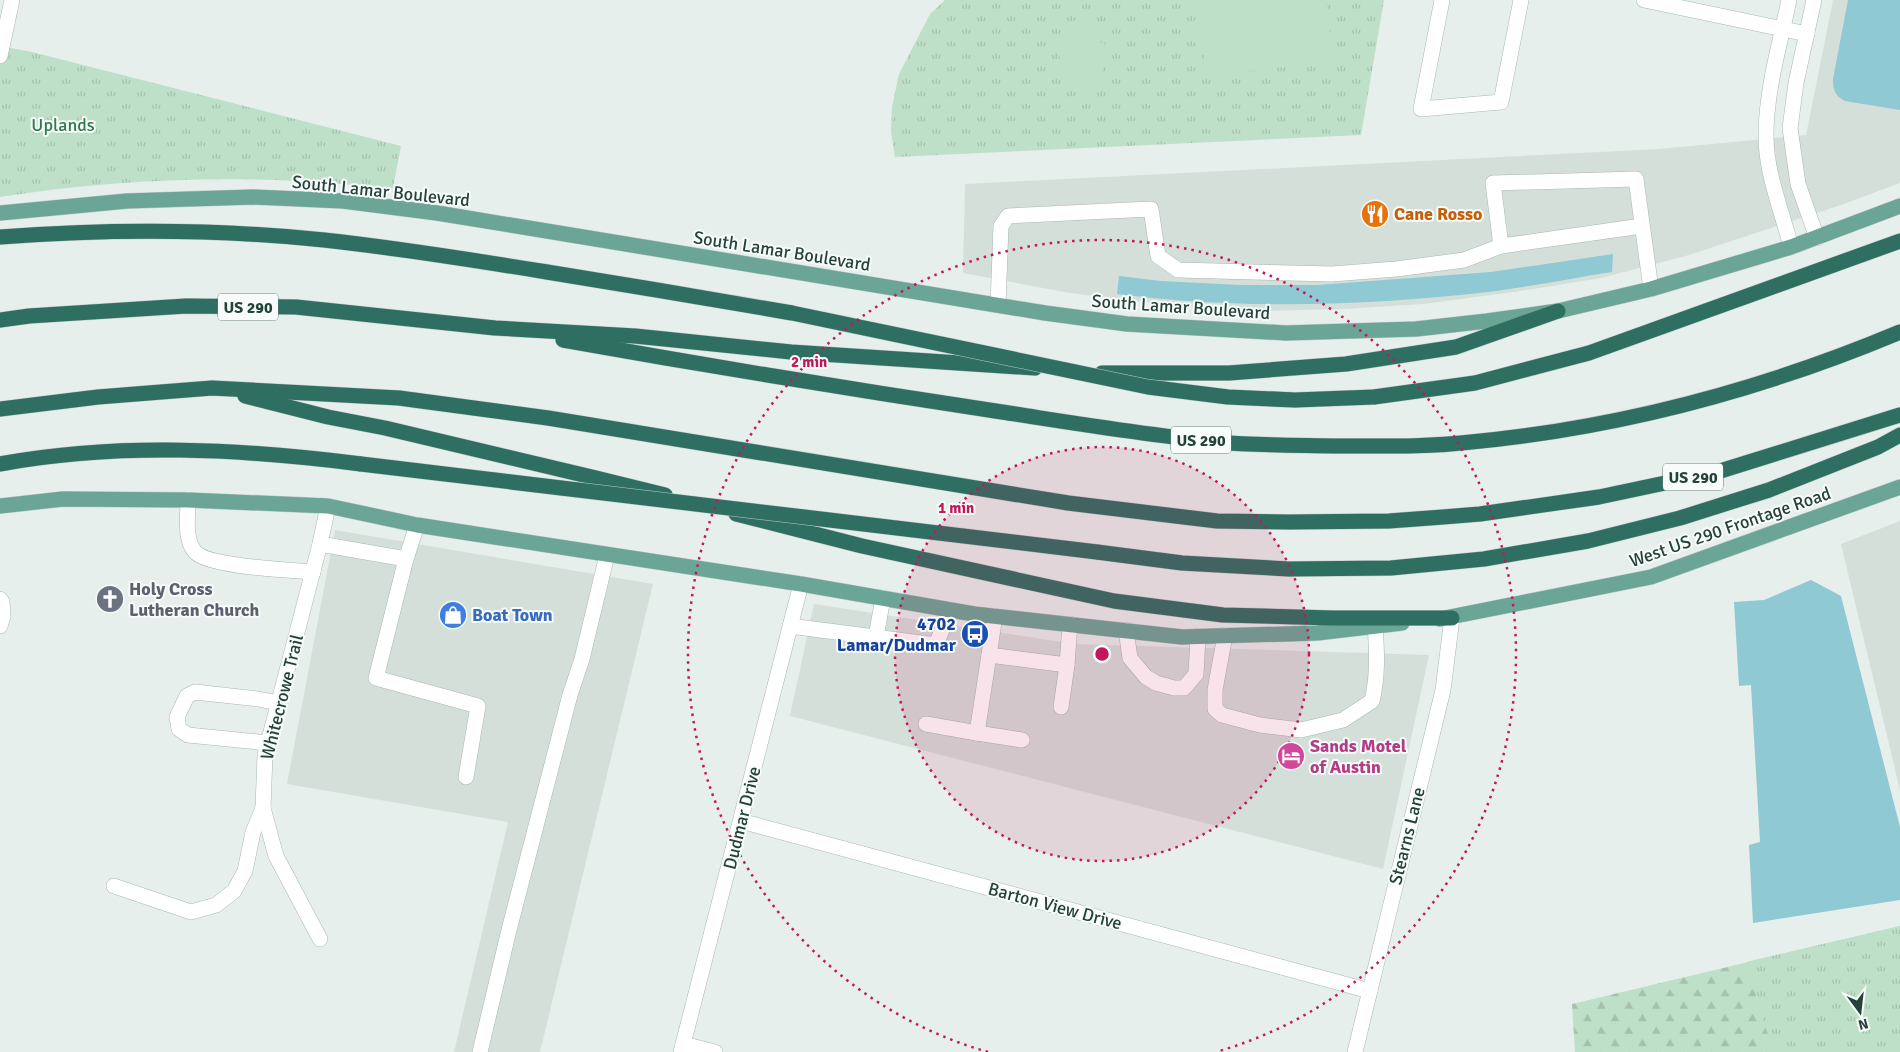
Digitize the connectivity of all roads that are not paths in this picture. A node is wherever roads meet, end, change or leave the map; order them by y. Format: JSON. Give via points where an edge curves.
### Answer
{"nodes":[{"id":1,"x":12,"y":0,"type":"edge"},
{"id":2,"x":1442,"y":0,"type":"edge"},
{"id":3,"x":1522,"y":0,"type":"edge"},
{"id":4,"x":1644,"y":0,"type":"edge"},
{"id":5,"x":1789,"y":0,"type":"edge"},
{"id":6,"x":1814,"y":0,"type":"edge"},
{"id":7,"x":1783,"y":29,"type":"junction"},
{"id":8,"x":1806,"y":34,"type":"junction"},
{"id":9,"x":0,"y":56,"type":"edge"},
{"id":10,"x":1900,"y":206,"type":"edge"},
{"id":11,"x":0,"y":213,"type":"edge"},
{"id":12,"x":1642,"y":226,"type":"junction"},
{"id":13,"x":0,"y":237,"type":"edge"},
{"id":14,"x":1817,"y":238,"type":"junction"},
{"id":15,"x":1900,"y":241,"type":"edge"},
{"id":16,"x":1501,"y":246,"type":"junction"},
{"id":17,"x":1791,"y":248,"type":"junction"},
{"id":18,"x":1651,"y":289,"type":"junction"},
{"id":19,"x":998,"y":305,"type":"junction"},
{"id":20,"x":1558,"y":311,"type":"junction"},
{"id":21,"x":0,"y":320,"type":"edge"},
{"id":22,"x":495,"y":328,"type":"junction"},
{"id":23,"x":1900,"y":332,"type":"edge"},
{"id":24,"x":212,"y":388,"type":"junction"},
{"id":25,"x":0,"y":409,"type":"edge"},
{"id":26,"x":1900,"y":415,"type":"edge"},
{"id":27,"x":1900,"y":435,"type":"edge"},
{"id":28,"x":0,"y":464,"type":"edge"},
{"id":29,"x":1900,"y":487,"type":"edge"},
{"id":30,"x":188,"y":500,"type":"junction"},
{"id":31,"x":0,"y":506,"type":"edge"},
{"id":32,"x":328,"y":506,"type":"junction"},
{"id":33,"x":417,"y":525,"type":"junction"},
{"id":34,"x":320,"y":544,"type":"junction"},
{"id":35,"x":607,"y":555,"type":"junction"},
{"id":36,"x":406,"y":559,"type":"junction"},
{"id":37,"x":313,"y":572,"type":"junction"},
{"id":38,"x":801,"y":584,"type":"junction"},
{"id":39,"x":884,"y":598,"type":"junction"},
{"id":40,"x":0,"y":599,"type":"edge"},
{"id":41,"x":950,"y":610,"type":"junction"},
{"id":42,"x":995,"y":616,"type":"junction"},
{"id":43,"x":1452,"y":618,"type":"junction"},
{"id":44,"x":1070,"y":624,"type":"junction"},
{"id":45,"x":0,"y":626,"type":"edge"},
{"id":46,"x":790,"y":626,"type":"junction"},
{"id":47,"x":1375,"y":626,"type":"junction"},
{"id":48,"x":1126,"y":630,"type":"junction"},
{"id":49,"x":1225,"y":635,"type":"junction"},
{"id":50,"x":1198,"y":636,"type":"junction"},
{"id":51,"x":876,"y":638,"type":"junction"},
{"id":52,"x":990,"y":655,"type":"junction"},
{"id":53,"x":1067,"y":665,"type":"junction"},
{"id":54,"x":278,"y":704,"type":"junction"},
{"id":55,"x":1060,"y":707,"type":"dead end"},
{"id":56,"x":926,"y":724,"type":"dead end"},
{"id":57,"x":977,"y":733,"type":"junction"},
{"id":58,"x":1022,"y":740,"type":"dead end"},
{"id":59,"x":268,"y":743,"type":"junction"},
{"id":60,"x":466,"y":777,"type":"dead end"},
{"id":61,"x":263,"y":808,"type":"junction"},
{"id":62,"x":741,"y":821,"type":"junction"},
{"id":63,"x":114,"y":886,"type":"dead end"},
{"id":64,"x":320,"y":939,"type":"dead end"},
{"id":65,"x":1370,"y":991,"type":"junction"},
{"id":66,"x":682,"y":1048,"type":"edge"},
{"id":67,"x":480,"y":1052,"type":"edge"},
{"id":68,"x":715,"y":1052,"type":"edge"},
{"id":69,"x":1355,"y":1052,"type":"edge"}],
"edges":[{"from":1,"to":9,"type":"street"},
{"from":2,"to":3,"type":"street","via":[[1421,109],[1501,102]]},
{"from":4,"to":7,"type":"street"},
{"from":5,"to":7,"type":"street"},
{"from":6,"to":8,"type":"street"},
{"from":7,"to":8,"type":"street"},
{"from":7,"to":17,"type":"street","via":[[1768,103],[1766,137],[1770,171]]},
{"from":8,"to":14,"type":"street","via":[[1790,128],[1798,184]]},
{"from":10,"to":14,"type":"main road"},
{"from":11,"to":19,"type":"main road","name":"South Lamar Boulevard","via":[[128,201],[253,197],[344,202],[447,215]]},
{"from":12,"to":16,"type":"street"},
{"from":12,"to":16,"type":"street","via":[[1636,179],[1493,183]]},
{"from":12,"to":18,"type":"street"},
{"from":13,"to":15,"type":"highway","bridge":true,"via":[[130,231],[227,233],[419,251],[792,313],[1148,387],[1286,400],[1374,397],[1475,383],[1589,353]]},
{"from":14,"to":17,"type":"main road"},
{"from":16,"to":19,"type":"street","via":[[1464,260],[1359,272],[1178,270],[1158,256],[1151,208],[1008,216],[1001,226]]},
{"from":17,"to":18,"type":"main road"},
{"from":18,"to":20,"type":"main road"},
{"from":19,"to":20,"type":"main road","name":"South Lamar Boulevard","via":[[1127,324],[1286,333],[1416,329]]},
{"from":20,"to":22,"type":"highway","via":[[1456,347],[1346,364],[1229,373],[1115,374]]},
{"from":21,"to":22,"type":"highway","number":"US 290","via":[[186,306],[296,307]]},
{"from":22,"to":23,"type":"highway","number":"US 290","via":[[797,381],[1149,434],[1221,442],[1373,446],[1470,442],[1580,427],[1698,402],[1848,354]]},
{"from":24,"to":25,"type":"highway","number":"US 290"},
{"from":24,"to":26,"type":"highway","number":"US 290","via":[[399,398],[548,418],[1077,504],[1217,521],[1389,521],[1480,514],[1599,497],[1717,472]]},
{"from":24,"to":43,"type":"highway","via":[[328,418],[385,428],[596,478],[862,546],[1114,601],[1223,615]]},
{"from":27,"to":28,"type":"highway","bridge":true,"via":[[1878,447],[1769,490],[1680,518],[1588,541],[1484,559],[1391,568],[1289,569],[1182,563],[281,454],[189,450],[108,452]]},
{"from":29,"to":43,"type":"main road","name":"West US 290 Frontage Road","via":[[1651,577]]},
{"from":30,"to":31,"type":"main road","via":[[63,499]]},
{"from":30,"to":32,"type":"main road"},
{"from":30,"to":37,"type":"street","via":[[188,537],[195,552],[208,560]]},
{"from":32,"to":33,"type":"main road"},
{"from":32,"to":34,"type":"street","name":"Whitecrowe Trail"},
{"from":33,"to":35,"type":"main road"},
{"from":33,"to":36,"type":"street"},
{"from":34,"to":36,"type":"street"},
{"from":34,"to":37,"type":"street","name":"Whitecrowe Trail"},
{"from":35,"to":38,"type":"main road"},
{"from":35,"to":67,"type":"street"},
{"from":36,"to":60,"type":"street","via":[[376,678],[478,706]]},
{"from":37,"to":54,"type":"street","name":"Whitecrowe Trail"},
{"from":38,"to":39,"type":"main road"},
{"from":38,"to":46,"type":"street","name":"Dudmar Drive"},
{"from":39,"to":41,"type":"main road"},
{"from":39,"to":51,"type":"street"},
{"from":40,"to":45,"type":"street","via":[[3,616]]},
{"from":41,"to":42,"type":"main road"},
{"from":41,"to":51,"type":"street","via":[[936,645]]},
{"from":42,"to":44,"type":"main road"},
{"from":42,"to":52,"type":"street"},
{"from":43,"to":47,"type":"main road"},
{"from":43,"to":65,"type":"street","name":"Stearns Lane","via":[[1443,690]]},
{"from":44,"to":48,"type":"main road"},
{"from":44,"to":53,"type":"street"},
{"from":46,"to":51,"type":"street"},
{"from":46,"to":62,"type":"street","name":"Dudmar Drive"},
{"from":47,"to":49,"type":"main road","via":[[1317,633]]},
{"from":47,"to":49,"type":"street","via":[[1377,657],[1372,701],[1343,720],[1300,730],[1222,716],[1215,709],[1215,690]]},
{"from":48,"to":50,"type":"main road"},
{"from":48,"to":50,"type":"street","via":[[1130,658],[1151,680],[1174,688],[1184,688],[1196,674]]},
{"from":49,"to":50,"type":"main road"},
{"from":52,"to":53,"type":"street"},
{"from":52,"to":57,"type":"street"},
{"from":53,"to":55,"type":"street"},
{"from":54,"to":59,"type":"street","name":"Whitecrowe Trail"},
{"from":54,"to":59,"type":"street","via":[[195,692],[187,696],[177,716],[179,729],[188,735]]},
{"from":56,"to":57,"type":"street"},
{"from":57,"to":58,"type":"street"},
{"from":59,"to":61,"type":"street","name":"Whitecrowe Trail"},
{"from":61,"to":63,"type":"street","via":[[253,832],[244,871],[234,891],[216,905],[191,912]]},
{"from":61,"to":64,"type":"street","name":"Whitecrowe Trail","via":[[276,856]]},
{"from":62,"to":65,"type":"street","name":"Barton View Drive"},
{"from":62,"to":66,"type":"street","name":"Dudmar Drive"},
{"from":65,"to":69,"type":"street","name":"Stearns Lane"},
{"from":66,"to":68,"type":"street"}]}
